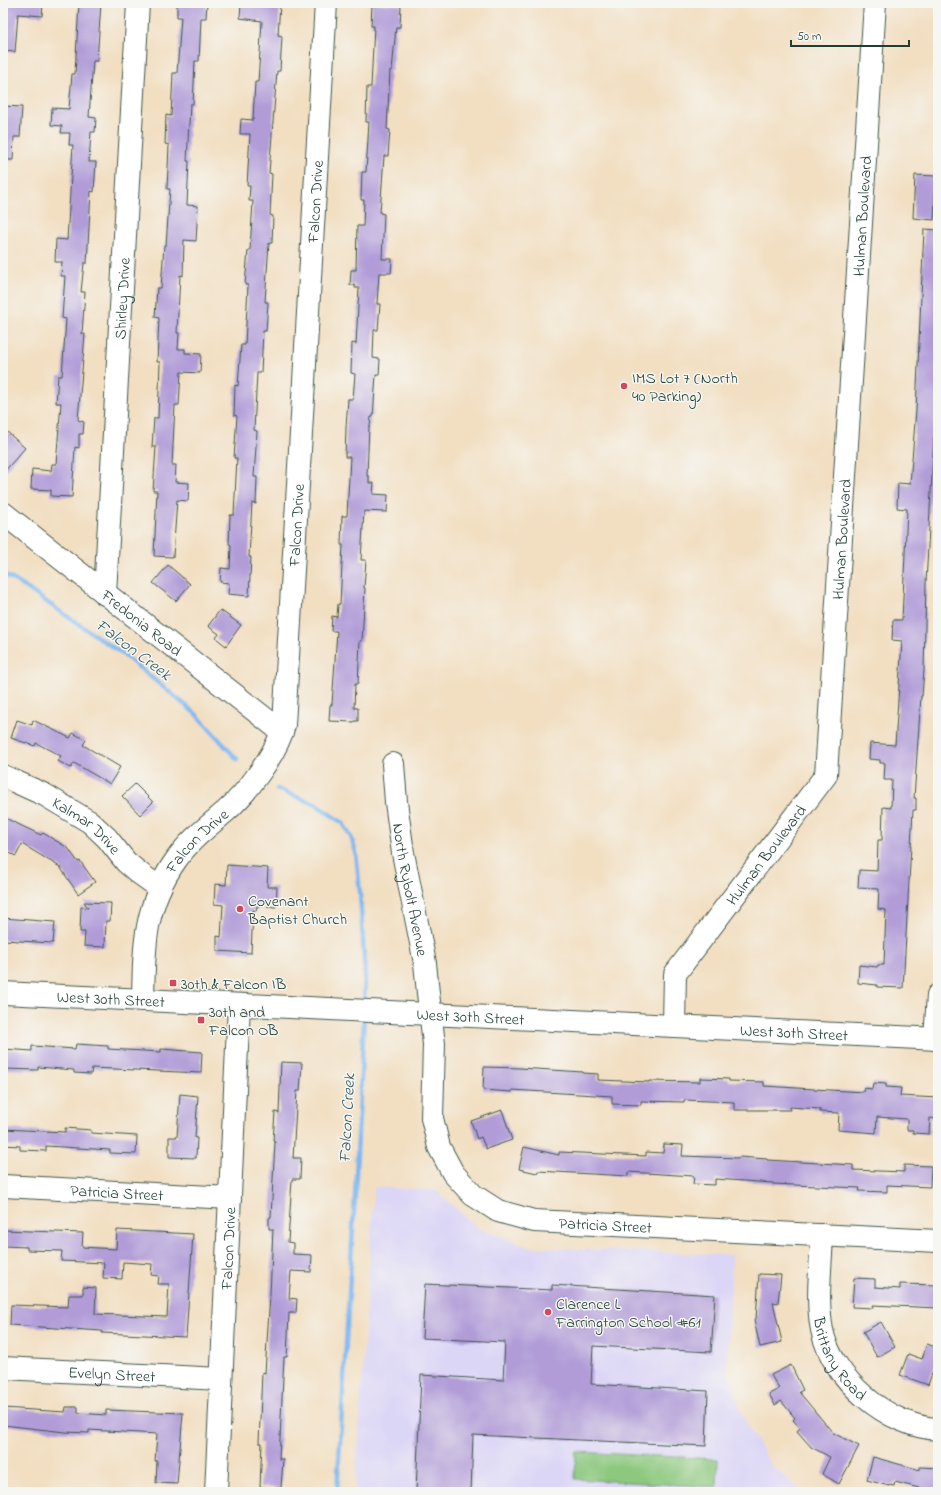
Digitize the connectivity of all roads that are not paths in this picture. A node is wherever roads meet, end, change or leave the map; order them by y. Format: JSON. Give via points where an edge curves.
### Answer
{"nodes":[{"id":1,"x":138,"y":3,"type":"edge"},
{"id":2,"x":326,"y":3,"type":"edge"},
{"id":3,"x":874,"y":3,"type":"edge"},
{"id":4,"x":3,"y":513,"type":"edge"},
{"id":5,"x":105,"y":594,"type":"junction"},
{"id":6,"x":282,"y":732,"type":"junction"},
{"id":7,"x":393,"y":764,"type":"dead end"},
{"id":8,"x":3,"y":776,"type":"edge"},
{"id":9,"x":160,"y":888,"type":"junction"},
{"id":10,"x":3,"y":993,"type":"edge"},
{"id":11,"x":938,"y":995,"type":"edge"},
{"id":12,"x":143,"y":1000,"type":"junction"},
{"id":13,"x":239,"y":1004,"type":"junction"},
{"id":14,"x":430,"y":1014,"type":"junction"},
{"id":15,"x":674,"y":1025,"type":"junction"},
{"id":16,"x":937,"y":1039,"type":"edge"},
{"id":17,"x":3,"y":1186,"type":"edge"},
{"id":18,"x":230,"y":1198,"type":"junction"},
{"id":19,"x":822,"y":1235,"type":"junction"},
{"id":20,"x":938,"y":1241,"type":"edge"},
{"id":21,"x":3,"y":1368,"type":"edge"},
{"id":22,"x":221,"y":1379,"type":"junction"},
{"id":23,"x":938,"y":1429,"type":"edge"},
{"id":24,"x":216,"y":1492,"type":"edge"}],
"edges":[{"from":1,"to":5,"type":"street","name":"Shirley Drive"},
{"from":2,"to":6,"type":"street","name":"Falcon Drive"},
{"from":3,"to":15,"type":"street","name":"Hulman Boulevard","via":[[826,775],[675,974]]},
{"from":4,"to":5,"type":"street","name":"Fredonia Road"},
{"from":5,"to":6,"type":"street","name":"Fredonia Road"},
{"from":6,"to":9,"type":"street","name":"Falcon Drive","via":[[276,747],[245,790],[226,812],[188,845],[174,862]]},
{"from":7,"to":14,"type":"street","name":"North Rybolt Avenue","via":[[403,853],[425,963]]},
{"from":8,"to":9,"type":"street","name":"Kalmar Drive","via":[[45,795],[90,822],[126,862]]},
{"from":9,"to":12,"type":"street","name":"Falcon Drive","via":[[150,914],[146,935]]},
{"from":10,"to":12,"type":"street","name":"West 30th Street"},
{"from":11,"to":16,"type":"street"},
{"from":12,"to":13,"type":"street","name":"West 30th Street"},
{"from":13,"to":14,"type":"street","name":"West 30th Street"},
{"from":13,"to":18,"type":"street","name":"Falcon Drive"},
{"from":14,"to":15,"type":"street","name":"West 30th Street"},
{"from":14,"to":19,"type":"street","name":"Patricia Street","via":[[434,1044],[432,1118],[439,1147],[449,1167],[462,1184],[473,1195],[498,1211],[534,1221]]},
{"from":15,"to":16,"type":"street","name":"West 30th Street"},
{"from":17,"to":18,"type":"street","name":"Patricia Street"},
{"from":18,"to":22,"type":"street","name":"Falcon Drive"},
{"from":19,"to":20,"type":"street","name":"Patricia Street"},
{"from":19,"to":23,"type":"street","name":"Brittany Road","via":[[820,1308],[823,1335],[834,1360],[861,1394],[884,1412],[911,1423]]},
{"from":21,"to":22,"type":"street","name":"Evelyn Street"},
{"from":22,"to":24,"type":"street","name":"Falcon Drive"}]}
